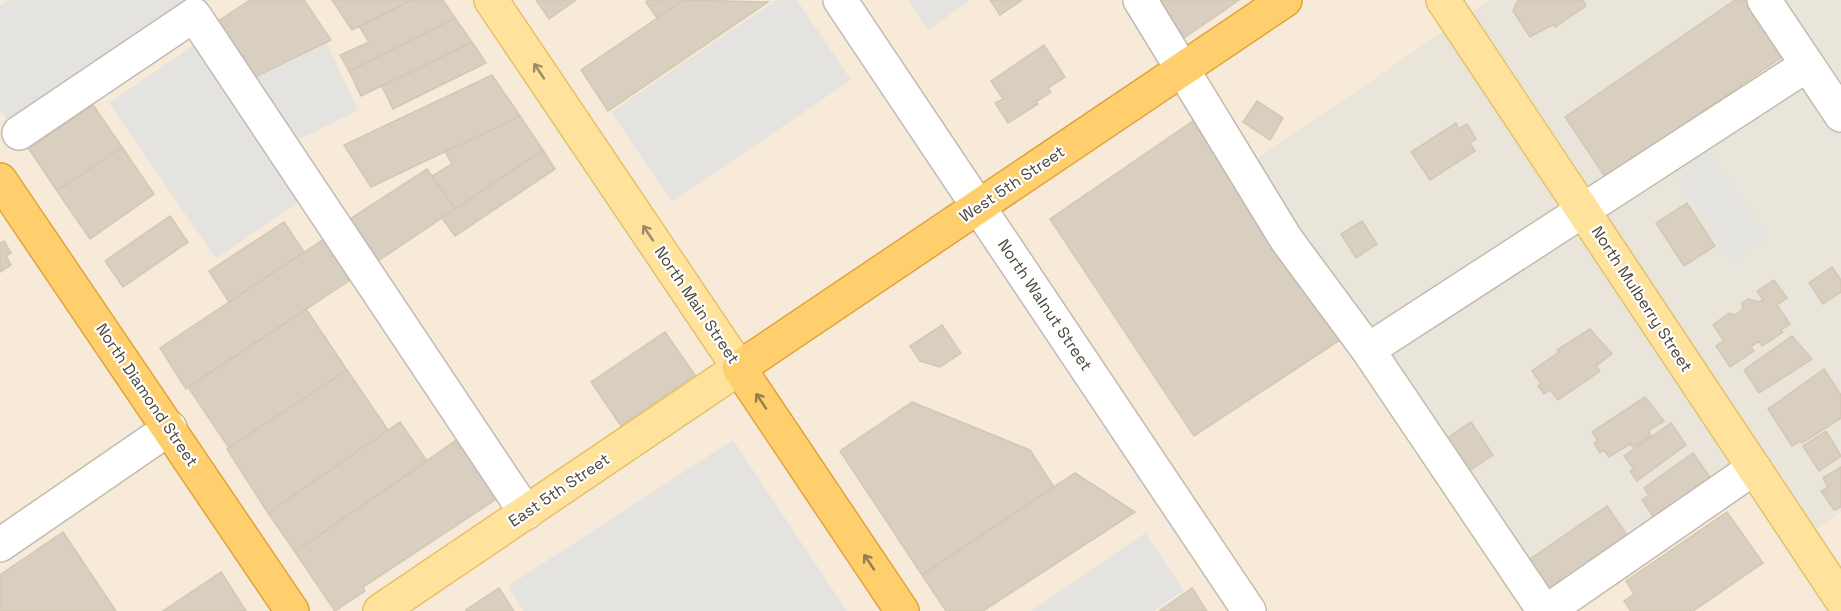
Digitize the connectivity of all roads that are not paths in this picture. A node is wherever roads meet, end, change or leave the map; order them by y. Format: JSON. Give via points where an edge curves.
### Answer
{"nodes":[{"id":1,"x":491,"y":0,"type":"edge"},
{"id":2,"x":840,"y":0,"type":"edge"},
{"id":3,"x":1140,"y":0,"type":"edge"},
{"id":4,"x":1285,"y":0,"type":"edge"},
{"id":5,"x":1443,"y":0,"type":"edge"},
{"id":6,"x":1764,"y":0,"type":"edge"},
{"id":7,"x":1807,"y":65,"type":"junction"},
{"id":8,"x":1182,"y":69,"type":"junction"},
{"id":9,"x":1841,"y":115,"type":"edge"},
{"id":10,"x":19,"y":133,"type":"dead end"},
{"id":11,"x":0,"y":180,"type":"edge"},
{"id":12,"x":980,"y":206,"type":"junction"},
{"id":13,"x":1582,"y":208,"type":"junction"},
{"id":14,"x":1368,"y":350,"type":"junction"},
{"id":15,"x":739,"y":368,"type":"junction"},
{"id":16,"x":170,"y":428,"type":"junction"},
{"id":17,"x":1754,"y":468,"type":"junction"},
{"id":18,"x":526,"y":513,"type":"junction"},
{"id":19,"x":0,"y":545,"type":"edge"},
{"id":20,"x":1841,"y":599,"type":"edge"},
{"id":21,"x":292,"y":611,"type":"edge"},
{"id":22,"x":380,"y":611,"type":"edge"},
{"id":23,"x":902,"y":611,"type":"edge"},
{"id":24,"x":1249,"y":611,"type":"edge"},
{"id":25,"x":1546,"y":611,"type":"edge"}],
"edges":[{"from":15,"to":1,"type":"main road","name":"North Main Street","one_way":true},
{"from":2,"to":12,"type":"street","name":"North Walnut Street"},
{"from":3,"to":8,"type":"street"},
{"from":4,"to":8,"type":"highway","name":"West 5th Street"},
{"from":5,"to":13,"type":"main road","name":"North Mulberry Street"},
{"from":6,"to":7,"type":"street"},
{"from":7,"to":9,"type":"street"},
{"from":7,"to":13,"type":"street"},
{"from":8,"to":12,"type":"highway","name":"West 5th Street"},
{"from":8,"to":14,"type":"street","via":[[1286,239]]},
{"from":10,"to":18,"type":"street","via":[[195,15]]},
{"from":11,"to":16,"type":"highway","name":"North Diamond Street"},
{"from":12,"to":15,"type":"highway","name":"West 5th Street"},
{"from":12,"to":24,"type":"street","name":"North Walnut Street"},
{"from":13,"to":14,"type":"street"},
{"from":13,"to":17,"type":"main road","name":"North Mulberry Street"},
{"from":14,"to":25,"type":"street"},
{"from":15,"to":18,"type":"main road","name":"East 5th Street"},
{"from":23,"to":15,"type":"highway","name":"North Main Street","one_way":true},
{"from":16,"to":19,"type":"street"},
{"from":16,"to":21,"type":"highway","name":"North Diamond Street"},
{"from":17,"to":20,"type":"main road","name":"North Mulberry Street"},
{"from":17,"to":25,"type":"street"},
{"from":18,"to":22,"type":"main road","name":"East 5th Street"}]}
